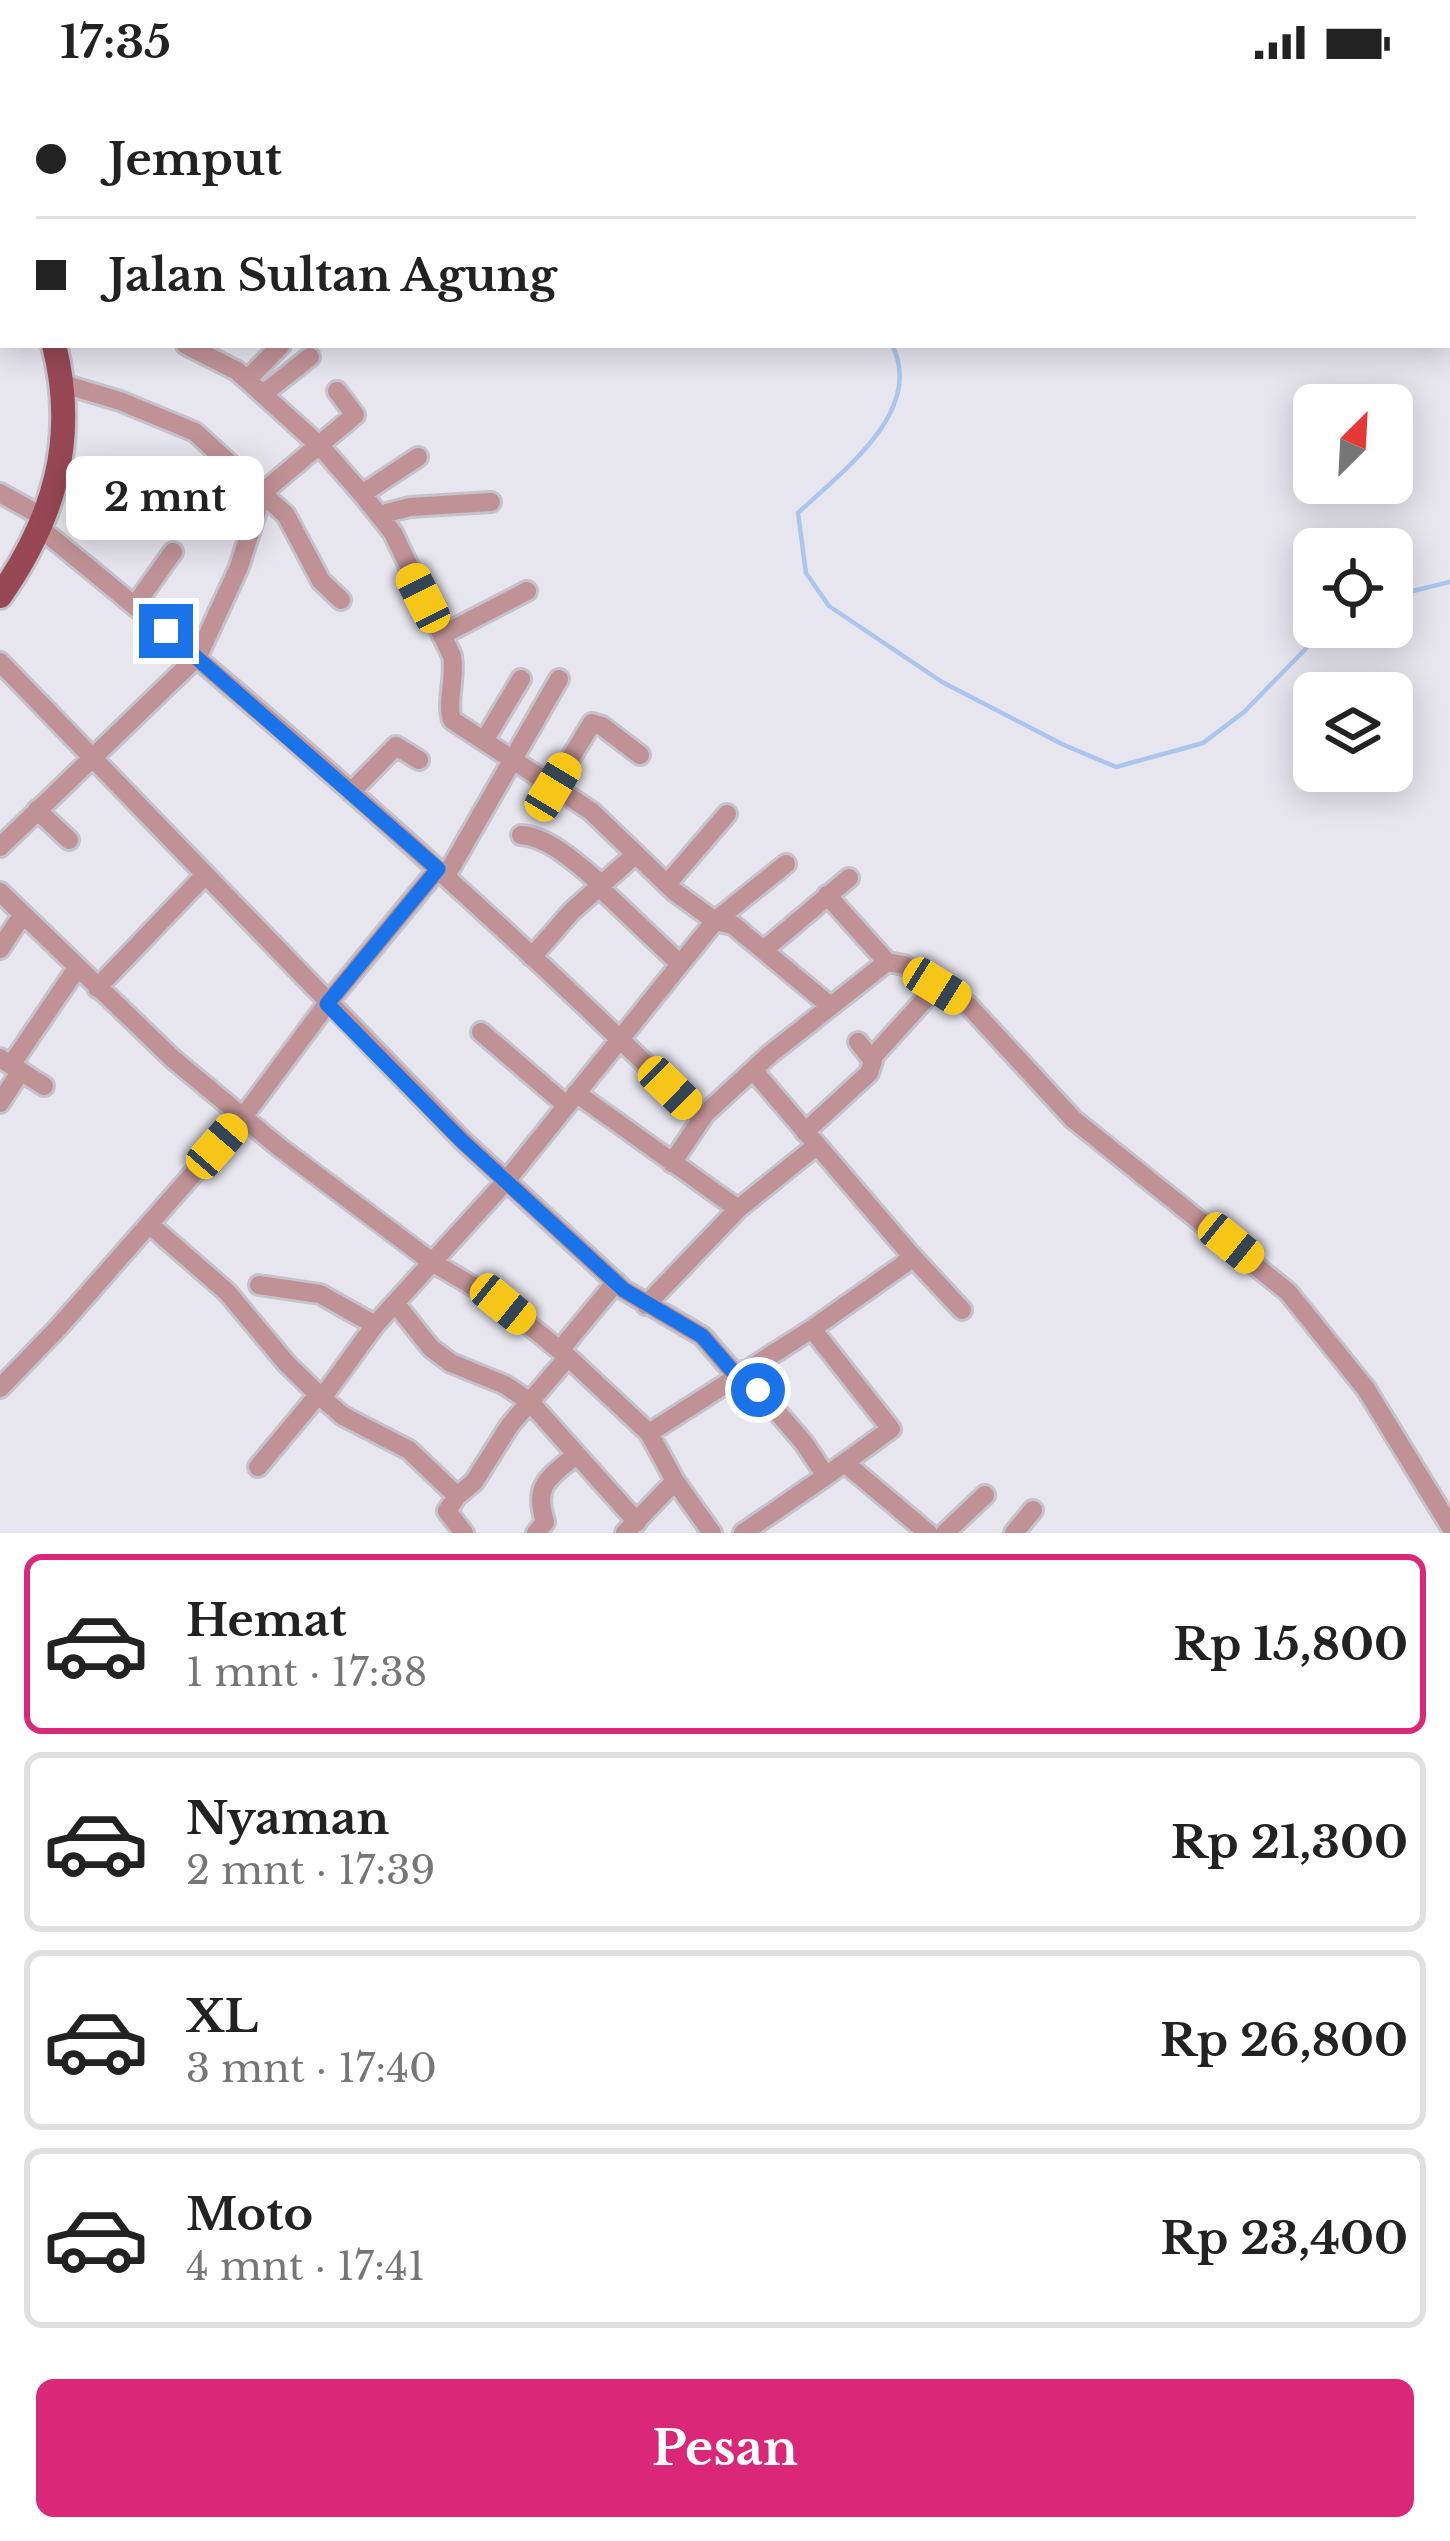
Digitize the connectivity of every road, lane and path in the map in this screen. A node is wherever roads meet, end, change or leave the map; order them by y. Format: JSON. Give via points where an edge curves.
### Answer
{"nodes":[{"id":1,"x":192,"y":348,"type":"edge"},
{"id":2,"x":278,"y":348,"type":"edge"},
{"id":3,"x":310,"y":357,"type":"dead end"},
{"id":4,"x":61,"y":359,"type":"edge"},
{"id":5,"x":247,"y":380,"type":"junction"},
{"id":6,"x":337,"y":391,"type":"dead end"},
{"id":7,"x":263,"y":394,"type":"junction"},
{"id":8,"x":321,"y":447,"type":"junction"},
{"id":9,"x":418,"y":457,"type":"dead end"},
{"id":10,"x":0,"y":493,"type":"edge"},
{"id":11,"x":263,"y":493,"type":"junction"},
{"id":12,"x":362,"y":494,"type":"junction"},
{"id":13,"x":491,"y":502,"type":"dead end"},
{"id":14,"x":385,"y":523,"type":"junction"},
{"id":15,"x":43,"y":524,"type":"junction"},
{"id":16,"x":173,"y":552,"type":"dead end"},
{"id":17,"x":8,"y":567,"type":"edge"},
{"id":18,"x":527,"y":591,"type":"dead end"},
{"id":19,"x":0,"y":596,"type":"edge"},
{"id":20,"x":341,"y":600,"type":"dead end"},
{"id":21,"x":135,"y":605,"type":"junction"},
{"id":22,"x":442,"y":635,"type":"junction"},
{"id":23,"x":198,"y":656,"type":"junction"},
{"id":24,"x":0,"y":662,"type":"edge"},
{"id":25,"x":521,"y":679,"type":"dead end"},
{"id":26,"x":559,"y":679,"type":"dead end"},
{"id":27,"x":484,"y":741,"type":"junction"},
{"id":28,"x":640,"y":755,"type":"dead end"},
{"id":29,"x":94,"y":758,"type":"junction"},
{"id":30,"x":419,"y":760,"type":"dead end"},
{"id":31,"x":514,"y":761,"type":"junction"},
{"id":32,"x":553,"y":787,"type":"junction"},
{"id":33,"x":351,"y":792,"type":"junction"},
{"id":34,"x":38,"y":810,"type":"junction"},
{"id":35,"x":728,"y":814,"type":"dead end"},
{"id":36,"x":521,"y":835,"type":"dead end"},
{"id":37,"x":69,"y":840,"type":"dead end"},
{"id":38,"x":0,"y":848,"type":"edge"},
{"id":39,"x":636,"y":854,"type":"junction"},
{"id":40,"x":786,"y":865,"type":"dead end"},
{"id":41,"x":442,"y":873,"type":"junction"},
{"id":42,"x":205,"y":875,"type":"junction"},
{"id":43,"x":849,"y":878,"type":"dead end"},
{"id":44,"x":667,"y":884,"type":"junction"},
{"id":45,"x":600,"y":885,"type":"junction"},
{"id":46,"x":0,"y":892,"type":"edge"},
{"id":47,"x":827,"y":895,"type":"junction"},
{"id":48,"x":23,"y":914,"type":"junction"},
{"id":49,"x":715,"y":921,"type":"junction"},
{"id":50,"x":0,"y":949,"type":"edge"},
{"id":51,"x":765,"y":949,"type":"junction"},
{"id":52,"x":532,"y":957,"type":"junction"},
{"id":53,"x":887,"y":962,"type":"junction"},
{"id":54,"x":679,"y":963,"type":"junction"},
{"id":55,"x":77,"y":968,"type":"junction"},
{"id":56,"x":937,"y":986,"type":"junction"},
{"id":57,"x":98,"y":988,"type":"junction"},
{"id":58,"x":327,"y":1004,"type":"junction"},
{"id":59,"x":830,"y":1006,"type":"junction"},
{"id":60,"x":482,"y":1032,"type":"dead end"},
{"id":61,"x":620,"y":1039,"type":"junction"},
{"id":62,"x":857,"y":1042,"type":"dead end"},
{"id":63,"x":871,"y":1059,"type":"junction"},
{"id":64,"x":11,"y":1064,"type":"edge"},
{"id":65,"x":753,"y":1070,"type":"junction"},
{"id":66,"x":44,"y":1086,"type":"dead end"},
{"id":67,"x":571,"y":1099,"type":"junction"},
{"id":68,"x":0,"y":1103,"type":"edge"},
{"id":69,"x":705,"y":1114,"type":"junction"},
{"id":70,"x":243,"y":1117,"type":"junction"},
{"id":71,"x":810,"y":1139,"type":"junction"},
{"id":72,"x":672,"y":1163,"type":"junction"},
{"id":73,"x":506,"y":1181,"type":"junction"},
{"id":74,"x":738,"y":1209,"type":"junction"},
{"id":75,"x":149,"y":1224,"type":"junction"},
{"id":76,"x":911,"y":1255,"type":"junction"},
{"id":77,"x":432,"y":1262,"type":"junction"},
{"id":78,"x":616,"y":1282,"type":"junction"},
{"id":79,"x":259,"y":1286,"type":"dead end"},
{"id":80,"x":395,"y":1303,"type":"junction"},
{"id":81,"x":646,"y":1305,"type":"junction"},
{"id":82,"x":962,"y":1310,"type":"dead end"},
{"id":83,"x":375,"y":1325,"type":"junction"},
{"id":84,"x":812,"y":1329,"type":"junction"},
{"id":85,"x":564,"y":1353,"type":"junction"},
{"id":86,"x":739,"y":1373,"type":"junction"},
{"id":87,"x":0,"y":1388,"type":"edge"},
{"id":88,"x":320,"y":1396,"type":"junction"},
{"id":89,"x":529,"y":1401,"type":"junction"},
{"id":90,"x":649,"y":1433,"type":"junction"},
{"id":91,"x":576,"y":1455,"type":"junction"},
{"id":92,"x":844,"y":1463,"type":"junction"},
{"id":93,"x":258,"y":1467,"type":"dead end"},
{"id":94,"x":826,"y":1476,"type":"junction"},
{"id":95,"x":675,"y":1481,"type":"junction"},
{"id":96,"x":986,"y":1495,"type":"dead end"},
{"id":97,"x":457,"y":1496,"type":"junction"},
{"id":98,"x":1033,"y":1510,"type":"dead end"},
{"id":99,"x":1450,"y":1526,"type":"edge"},
{"id":100,"x":631,"y":1528,"type":"edge"},
{"id":101,"x":464,"y":1533,"type":"edge"},
{"id":102,"x":536,"y":1533,"type":"edge"},
{"id":103,"x":712,"y":1533,"type":"edge"},
{"id":104,"x":743,"y":1533,"type":"edge"},
{"id":105,"x":928,"y":1533,"type":"edge"},
{"id":106,"x":946,"y":1533,"type":"edge"},
{"id":107,"x":1014,"y":1533,"type":"edge"}],
"edges":[{"from":1,"to":5,"type":"street"},
{"from":2,"to":5,"type":"street"},
{"from":3,"to":7,"type":"street"},
{"from":4,"to":11,"type":"street","via":[[121,401],[195,432]]},
{"from":4,"to":15,"type":"main road","via":[[60,460]]},
{"from":5,"to":7,"type":"street"},
{"from":6,"to":8,"type":"street","via":[[355,415]]},
{"from":7,"to":8,"type":"street"},
{"from":8,"to":11,"type":"street"},
{"from":8,"to":12,"type":"street"},
{"from":9,"to":12,"type":"street"},
{"from":10,"to":15,"type":"street"},
{"from":11,"to":20,"type":"street"},
{"from":11,"to":23,"type":"street"},
{"from":12,"to":14,"type":"street"},
{"from":13,"to":14,"type":"street","via":[[410,507]]},
{"from":14,"to":22,"type":"street"},
{"from":15,"to":17,"type":"main road"},
{"from":15,"to":21,"type":"street"},
{"from":16,"to":21,"type":"street"},
{"from":17,"to":19,"type":"main road"},
{"from":18,"to":22,"type":"street"},
{"from":21,"to":23,"type":"street"},
{"from":22,"to":27,"type":"street","via":[[455,677],[449,714]]},
{"from":23,"to":29,"type":"street"},
{"from":23,"to":33,"type":"street"},
{"from":24,"to":29,"type":"street"},
{"from":25,"to":27,"type":"street"},
{"from":26,"to":31,"type":"street"},
{"from":27,"to":31,"type":"street"},
{"from":28,"to":32,"type":"street","via":[[592,723]]},
{"from":29,"to":34,"type":"street"},
{"from":29,"to":42,"type":"street"},
{"from":30,"to":33,"type":"street","via":[[396,746]]},
{"from":31,"to":32,"type":"street"},
{"from":31,"to":41,"type":"street"},
{"from":32,"to":39,"type":"street"},
{"from":33,"to":41,"type":"street"},
{"from":34,"to":37,"type":"street"},
{"from":34,"to":38,"type":"street"},
{"from":35,"to":44,"type":"street"},
{"from":36,"to":45,"type":"street"},
{"from":39,"to":44,"type":"street"},
{"from":39,"to":45,"type":"street"},
{"from":40,"to":49,"type":"street"},
{"from":41,"to":52,"type":"street"},
{"from":41,"to":58,"type":"street"},
{"from":42,"to":57,"type":"street"},
{"from":42,"to":58,"type":"street"},
{"from":43,"to":47,"type":"street"},
{"from":44,"to":49,"type":"street"},
{"from":45,"to":52,"type":"street"},
{"from":45,"to":54,"type":"street"},
{"from":46,"to":48,"type":"street"},
{"from":47,"to":51,"type":"street"},
{"from":47,"to":53,"type":"street"},
{"from":48,"to":50,"type":"street"},
{"from":48,"to":55,"type":"street"},
{"from":49,"to":51,"type":"street"},
{"from":49,"to":54,"type":"street"},
{"from":51,"to":59,"type":"street"},
{"from":52,"to":61,"type":"street"},
{"from":53,"to":56,"type":"street"},
{"from":53,"to":59,"type":"street"},
{"from":54,"to":61,"type":"street"},
{"from":55,"to":57,"type":"street"},
{"from":55,"to":64,"type":"street"},
{"from":56,"to":63,"type":"street"},
{"from":56,"to":99,"type":"street","via":[[1004,1039],[1073,1119],[1288,1292],[1366,1389]]},
{"from":57,"to":70,"type":"street"},
{"from":58,"to":70,"type":"street"},
{"from":58,"to":73,"type":"street"},
{"from":59,"to":65,"type":"street"},
{"from":60,"to":67,"type":"street"},
{"from":61,"to":67,"type":"street"},
{"from":61,"to":69,"type":"street"},
{"from":62,"to":63,"type":"street"},
{"from":63,"to":71,"type":"street","via":[[869,1073]]},
{"from":64,"to":66,"type":"street"},
{"from":64,"to":68,"type":"street"},
{"from":65,"to":69,"type":"street"},
{"from":65,"to":71,"type":"street"},
{"from":67,"to":72,"type":"street"},
{"from":67,"to":73,"type":"street"},
{"from":69,"to":72,"type":"street"},
{"from":70,"to":75,"type":"street"},
{"from":70,"to":77,"type":"street"},
{"from":71,"to":74,"type":"street"},
{"from":71,"to":76,"type":"street"},
{"from":72,"to":74,"type":"street"},
{"from":73,"to":77,"type":"street"},
{"from":73,"to":78,"type":"street"},
{"from":74,"to":81,"type":"street"},
{"from":75,"to":87,"type":"street"},
{"from":75,"to":88,"type":"street","via":[[226,1292]]},
{"from":76,"to":82,"type":"street"},
{"from":76,"to":84,"type":"street"},
{"from":77,"to":80,"type":"street"},
{"from":77,"to":85,"type":"street"},
{"from":78,"to":81,"type":"street"},
{"from":78,"to":85,"type":"street"},
{"from":79,"to":83,"type":"street","via":[[320,1294]]},
{"from":80,"to":83,"type":"street"},
{"from":80,"to":89,"type":"street","via":[[451,1363]]},
{"from":81,"to":86,"type":"street","via":[[702,1336]]},
{"from":83,"to":88,"type":"street"},
{"from":84,"to":86,"type":"street"},
{"from":84,"to":92,"type":"street","via":[[891,1430]]},
{"from":85,"to":89,"type":"street"},
{"from":85,"to":90,"type":"street"},
{"from":86,"to":90,"type":"street"},
{"from":86,"to":94,"type":"street"},
{"from":88,"to":93,"type":"street"},
{"from":88,"to":97,"type":"street","via":[[409,1450]]},
{"from":89,"to":91,"type":"street"},
{"from":89,"to":97,"type":"street"},
{"from":90,"to":95,"type":"street"},
{"from":91,"to":100,"type":"street"},
{"from":91,"to":102,"type":"street","via":[[545,1483]]},
{"from":92,"to":94,"type":"street"},
{"from":92,"to":105,"type":"street"},
{"from":94,"to":104,"type":"street"},
{"from":95,"to":100,"type":"street"},
{"from":95,"to":103,"type":"street"},
{"from":96,"to":106,"type":"street"},
{"from":97,"to":101,"type":"street","via":[[447,1511]]},
{"from":98,"to":107,"type":"street"}]}
